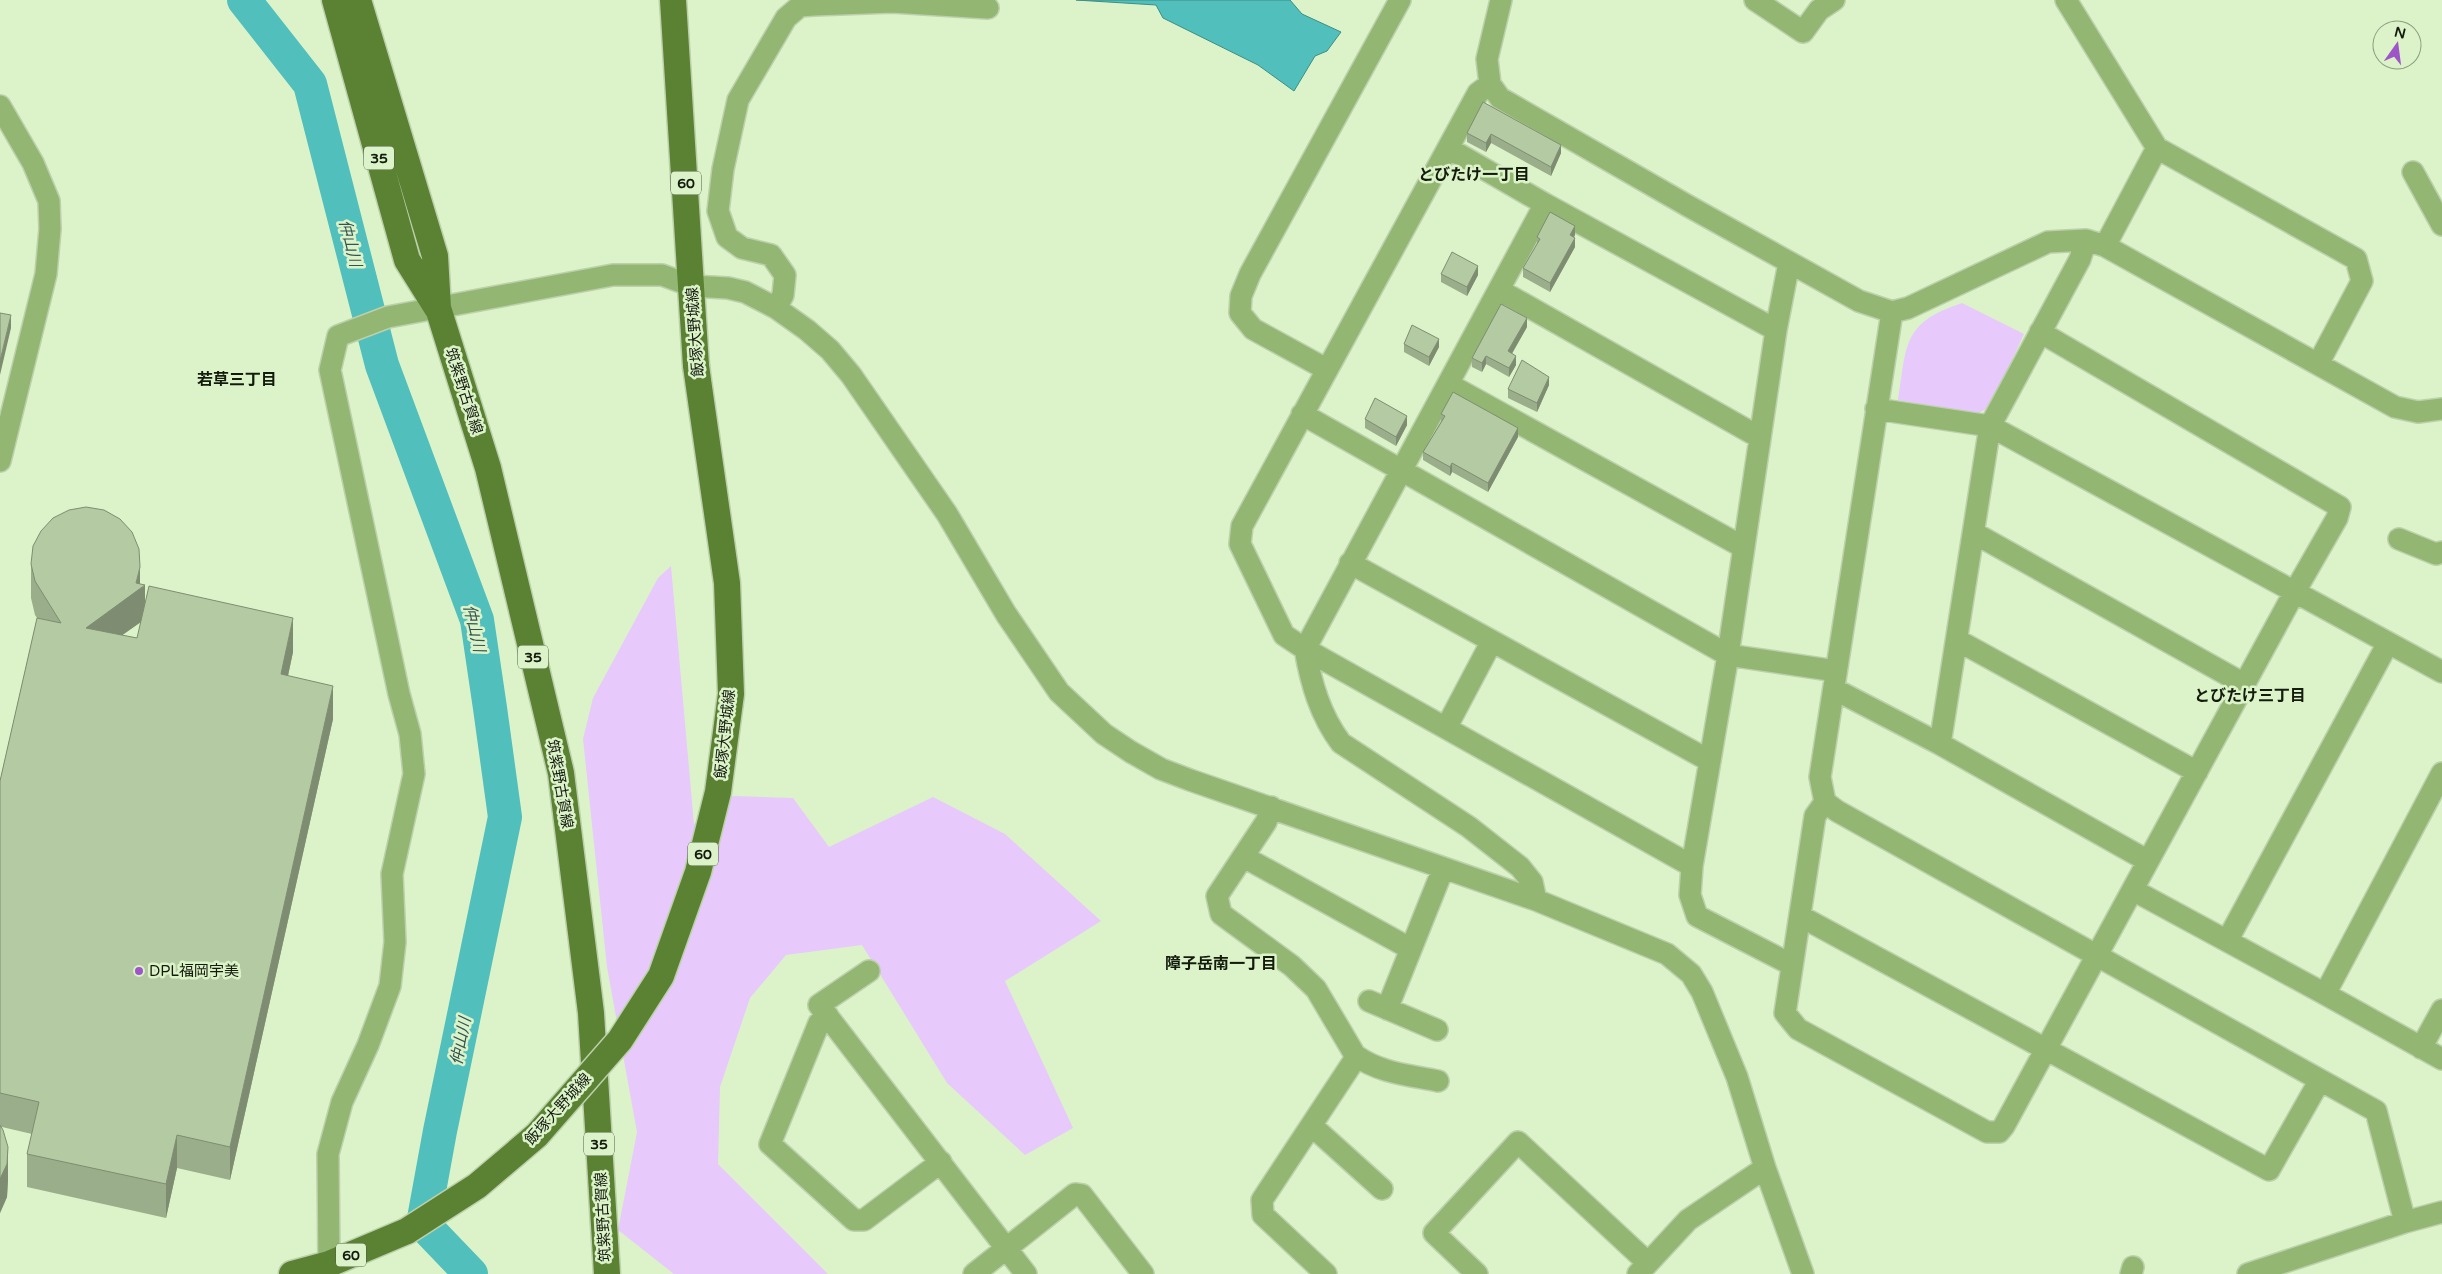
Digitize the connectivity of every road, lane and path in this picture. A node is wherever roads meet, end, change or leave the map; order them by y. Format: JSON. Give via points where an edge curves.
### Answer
{"nodes":[{"id":1,"x":335,"y":0,"type":"edge"},
{"id":2,"x":358,"y":0,"type":"edge"},
{"id":3,"x":673,"y":0,"type":"edge"},
{"id":4,"x":1400,"y":0,"type":"edge"},
{"id":5,"x":1501,"y":0,"type":"edge"},
{"id":6,"x":1755,"y":0,"type":"edge"},
{"id":7,"x":1834,"y":0,"type":"edge"},
{"id":8,"x":2066,"y":0,"type":"edge"},
{"id":9,"x":988,"y":8,"type":"dead end"},
{"id":10,"x":1490,"y":84,"type":"junction"},
{"id":11,"x":0,"y":106,"type":"edge"},
{"id":12,"x":1448,"y":148,"type":"junction"},
{"id":13,"x":2157,"y":148,"type":"junction"},
{"id":14,"x":2413,"y":172,"type":"dead end"},
{"id":15,"x":1545,"y":204,"type":"junction"},
{"id":16,"x":2442,"y":225,"type":"edge"},
{"id":17,"x":2095,"y":243,"type":"junction"},
{"id":18,"x":1789,"y":263,"type":"junction"},
{"id":19,"x":692,"y":286,"type":"junction"},
{"id":20,"x":1499,"y":290,"type":"junction"},
{"id":21,"x":438,"y":308,"type":"junction"},
{"id":22,"x":776,"y":308,"type":"junction"},
{"id":23,"x":1892,"y":312,"type":"junction"},
{"id":24,"x":1776,"y":330,"type":"junction"},
{"id":25,"x":2040,"y":332,"type":"junction"},
{"id":26,"x":2318,"y":364,"type":"junction"},
{"id":27,"x":1326,"y":369,"type":"junction"},
{"id":28,"x":1448,"y":384,"type":"junction"},
{"id":29,"x":1876,"y":408,"type":"junction"},
{"id":30,"x":2442,"y":409,"type":"edge"},
{"id":31,"x":1302,"y":414,"type":"junction"},
{"id":32,"x":1990,"y":426,"type":"junction"},
{"id":33,"x":1760,"y":438,"type":"junction"},
{"id":34,"x":0,"y":461,"type":"edge"},
{"id":35,"x":1400,"y":471,"type":"junction"},
{"id":36,"x":1974,"y":533,"type":"junction"},
{"id":37,"x":2399,"y":539,"type":"dead end"},
{"id":38,"x":1743,"y":547,"type":"junction"},
{"id":39,"x":2442,"y":552,"type":"edge"},
{"id":40,"x":1350,"y":563,"type":"junction"},
{"id":41,"x":2294,"y":593,"type":"junction"},
{"id":42,"x":1957,"y":640,"type":"junction"},
{"id":43,"x":1492,"y":641,"type":"junction"},
{"id":44,"x":2388,"y":643,"type":"junction"},
{"id":45,"x":1304,"y":649,"type":"junction"},
{"id":46,"x":1728,"y":655,"type":"junction"},
{"id":47,"x":2442,"y":672,"type":"edge"},
{"id":48,"x":1835,"y":680,"type":"junction"},
{"id":49,"x":2244,"y":684,"type":"junction"},
{"id":50,"x":1446,"y":728,"type":"junction"},
{"id":51,"x":1940,"y":744,"type":"junction"},
{"id":52,"x":1710,"y":761,"type":"junction"},
{"id":53,"x":2197,"y":772,"type":"junction"},
{"id":54,"x":2440,"y":783,"type":"edge"},
{"id":55,"x":1825,"y":802,"type":"junction"},
{"id":56,"x":1270,"y":807,"type":"junction"},
{"id":57,"x":1244,"y":857,"type":"junction"},
{"id":58,"x":2148,"y":861,"type":"junction"},
{"id":59,"x":1692,"y":866,"type":"junction"},
{"id":60,"x":1443,"y":869,"type":"junction"},
{"id":61,"x":2133,"y":890,"type":"junction"},
{"id":62,"x":1536,"y":900,"type":"junction"},
{"id":63,"x":1800,"y":916,"type":"junction"},
{"id":64,"x":2227,"y":941,"type":"junction"},
{"id":65,"x":1411,"y":949,"type":"junction"},
{"id":66,"x":2096,"y":956,"type":"junction"},
{"id":67,"x":1792,"y":965,"type":"junction"},
{"id":68,"x":869,"y":971,"type":"dead end"},
{"id":69,"x":2325,"y":994,"type":"junction"},
{"id":70,"x":2442,"y":1010,"type":"edge"},
{"id":71,"x":828,"y":1016,"type":"junction"},
{"id":72,"x":1437,"y":1030,"type":"dead end"},
{"id":73,"x":2421,"y":1048,"type":"junction"},
{"id":74,"x":2046,"y":1049,"type":"junction"},
{"id":75,"x":1355,"y":1055,"type":"junction"},
{"id":76,"x":2442,"y":1059,"type":"edge"},
{"id":77,"x":2320,"y":1080,"type":"junction"},
{"id":78,"x":1438,"y":1081,"type":"dead end"},
{"id":79,"x":1312,"y":1126,"type":"junction"},
{"id":80,"x":940,"y":1162,"type":"junction"},
{"id":81,"x":1765,"y":1168,"type":"junction"},
{"id":82,"x":1382,"y":1189,"type":"dead end"},
{"id":83,"x":2442,"y":1212,"type":"edge"},
{"id":84,"x":2405,"y":1222,"type":"junction"},
{"id":85,"x":1007,"y":1248,"type":"junction"},
{"id":86,"x":329,"y":1264,"type":"junction"},
{"id":87,"x":1643,"y":1268,"type":"edge"},
{"id":88,"x":292,"y":1274,"type":"edge"},
{"id":89,"x":607,"y":1274,"type":"edge"},
{"id":90,"x":974,"y":1274,"type":"edge"},
{"id":91,"x":1026,"y":1274,"type":"edge"},
{"id":92,"x":1143,"y":1274,"type":"edge"},
{"id":93,"x":1326,"y":1274,"type":"edge"},
{"id":94,"x":1477,"y":1274,"type":"edge"},
{"id":95,"x":1803,"y":1274,"type":"edge"},
{"id":96,"x":2248,"y":1274,"type":"edge"}],
"edges":[{"from":1,"to":21,"type":"main road","name":"筑紫野古賀線","number":"35","via":[[407,260]]},
{"from":2,"to":21,"type":"main road","name":"筑紫野古賀線","number":"35","via":[[435,256]]},
{"from":3,"to":19,"type":"main road","name":"飯塚大野城線","number":"60"},
{"from":4,"to":27,"type":"street","via":[[1241,296],[1240,313],[1253,329]]},
{"from":5,"to":10,"type":"street","via":[[1487,60]]},
{"from":6,"to":7,"type":"street","via":[[1803,32],[1819,10]]},
{"from":8,"to":13,"type":"street"},
{"from":9,"to":22,"type":"street","via":[[892,2],[814,5],[800,6],[786,18],[738,100],[723,169],[718,211],[727,238],[742,248],[771,255],[785,275],[783,295]]},
{"from":10,"to":12,"type":"street","via":[[1478,93]]},
{"from":10,"to":18,"type":"street","via":[[1500,98]]},
{"from":11,"to":34,"type":"street","via":[[33,162],[49,201],[50,229],[46,274]]},
{"from":12,"to":15,"type":"street"},
{"from":12,"to":27,"type":"street"},
{"from":13,"to":17,"type":"street"},
{"from":13,"to":26,"type":"street","via":[[2356,258],[2362,281]]},
{"from":14,"to":16,"type":"street"},
{"from":15,"to":20,"type":"street"},
{"from":15,"to":24,"type":"street"},
{"from":17,"to":23,"type":"street","via":[[2048,242],[1908,308]]},
{"from":17,"to":25,"type":"street","via":[[2080,259]]},
{"from":17,"to":26,"type":"street"},
{"from":18,"to":23,"type":"street","via":[[1859,301]]},
{"from":18,"to":24,"type":"street"},
{"from":19,"to":21,"type":"street","via":[[662,275],[613,275]]},
{"from":19,"to":22,"type":"street","via":[[745,292]]},
{"from":19,"to":86,"type":"main road","name":"飯塚大野城線","number":"60","bridge":true,"via":[[696,366],[727,583],[731,694],[718,792],[698,872],[661,976],[620,1040],[537,1135],[477,1186],[407,1231]]},
{"from":20,"to":28,"type":"street"},
{"from":20,"to":33,"type":"street"},
{"from":21,"to":86,"type":"street","via":[[388,317],[338,336],[330,370],[410,734],[414,774],[392,874],[395,942],[390,986],[372,1037],[342,1102],[328,1154]]},
{"from":21,"to":89,"type":"main road","name":"筑紫野古賀線","number":"35","via":[[488,468],[561,773],[591,1013]]},
{"from":22,"to":56,"type":"street","via":[[813,335],[851,375],[947,514],[1006,614],[1059,692],[1104,734],[1161,769]]},
{"from":23,"to":29,"type":"street"},
{"from":24,"to":33,"type":"street"},
{"from":25,"to":32,"type":"street"},
{"from":25,"to":41,"type":"street","via":[[2340,507],[2337,518]]},
{"from":26,"to":30,"type":"street","via":[[2395,407],[2418,412]]},
{"from":27,"to":31,"type":"street"},
{"from":28,"to":35,"type":"street"},
{"from":28,"to":38,"type":"street"},
{"from":29,"to":32,"type":"street"},
{"from":29,"to":48,"type":"street"},
{"from":31,"to":35,"type":"street"},
{"from":31,"to":45,"type":"street","via":[[1242,526],[1240,544],[1284,635]]},
{"from":32,"to":36,"type":"street"},
{"from":32,"to":41,"type":"street"},
{"from":33,"to":38,"type":"street"},
{"from":35,"to":40,"type":"street"},
{"from":35,"to":46,"type":"street"},
{"from":36,"to":42,"type":"street"},
{"from":36,"to":49,"type":"street"},
{"from":37,"to":39,"type":"street","via":[[2436,554]]},
{"from":38,"to":46,"type":"street"},
{"from":40,"to":43,"type":"street"},
{"from":40,"to":45,"type":"street"},
{"from":41,"to":44,"type":"street"},
{"from":41,"to":49,"type":"street"},
{"from":42,"to":51,"type":"street"},
{"from":42,"to":53,"type":"street"},
{"from":43,"to":50,"type":"street"},
{"from":43,"to":52,"type":"street"},
{"from":44,"to":47,"type":"street"},
{"from":44,"to":64,"type":"street"},
{"from":45,"to":50,"type":"street"},
{"from":45,"to":62,"type":"street","via":[[1316,698],[1341,743],[1469,828],[1520,868],[1532,882]]},
{"from":46,"to":48,"type":"street"},
{"from":46,"to":52,"type":"street"},
{"from":48,"to":51,"type":"street"},
{"from":48,"to":55,"type":"street","via":[[1820,777]]},
{"from":49,"to":53,"type":"street"},
{"from":50,"to":59,"type":"street"},
{"from":51,"to":58,"type":"street"},
{"from":52,"to":59,"type":"street"},
{"from":53,"to":58,"type":"street"},
{"from":54,"to":69,"type":"street"},
{"from":55,"to":63,"type":"street","via":[[1816,816]]},
{"from":55,"to":66,"type":"street"},
{"from":56,"to":57,"type":"street","via":[[1266,822]]},
{"from":56,"to":60,"type":"street"},
{"from":57,"to":65,"type":"street"},
{"from":57,"to":75,"type":"street","via":[[1217,896],[1221,914],[1292,966],[1316,989]]},
{"from":58,"to":61,"type":"street"},
{"from":59,"to":67,"type":"street","via":[[1690,896],[1697,916]]},
{"from":60,"to":62,"type":"street"},
{"from":60,"to":65,"type":"street"},
{"from":61,"to":64,"type":"street"},
{"from":61,"to":66,"type":"street"},
{"from":62,"to":81,"type":"street","via":[[1667,954],[1691,974],[1702,992],[1737,1077]]},
{"from":63,"to":67,"type":"street"},
{"from":63,"to":74,"type":"street"},
{"from":64,"to":69,"type":"street"},
{"from":65,"to":72,"type":"street","via":[[1378,1005]]},
{"from":66,"to":74,"type":"street"},
{"from":66,"to":77,"type":"street"},
{"from":67,"to":74,"type":"street","via":[[1785,1013],[1798,1030],[1987,1132],[1999,1132],[2004,1126]]},
{"from":68,"to":71,"type":"street","via":[[819,1005]]},
{"from":69,"to":73,"type":"street"},
{"from":70,"to":73,"type":"street"},
{"from":71,"to":80,"type":"street"},
{"from":71,"to":80,"type":"street","via":[[819,1023],[770,1144],[854,1220],[864,1220]]},
{"from":73,"to":76,"type":"street"},
{"from":74,"to":77,"type":"street","via":[[2269,1170]]},
{"from":75,"to":78,"type":"street","via":[[1390,1072]]},
{"from":75,"to":79,"type":"street"},
{"from":77,"to":84,"type":"street","via":[[2376,1111]]},
{"from":79,"to":82,"type":"street"},
{"from":79,"to":93,"type":"street","via":[[1262,1200],[1263,1215]]},
{"from":80,"to":85,"type":"street"},
{"from":81,"to":87,"type":"street","via":[[1688,1220]]},
{"from":81,"to":95,"type":"street"},
{"from":83,"to":84,"type":"street"},
{"from":84,"to":96,"type":"street"},
{"from":85,"to":90,"type":"street"},
{"from":85,"to":91,"type":"street"},
{"from":85,"to":92,"type":"street","via":[[1075,1194],[1082,1195]]},
{"from":86,"to":88,"type":"main road","name":"飯塚大野城線","number":"60"},
{"from":87,"to":94,"type":"street","via":[[1518,1142],[1434,1233]]}]}
